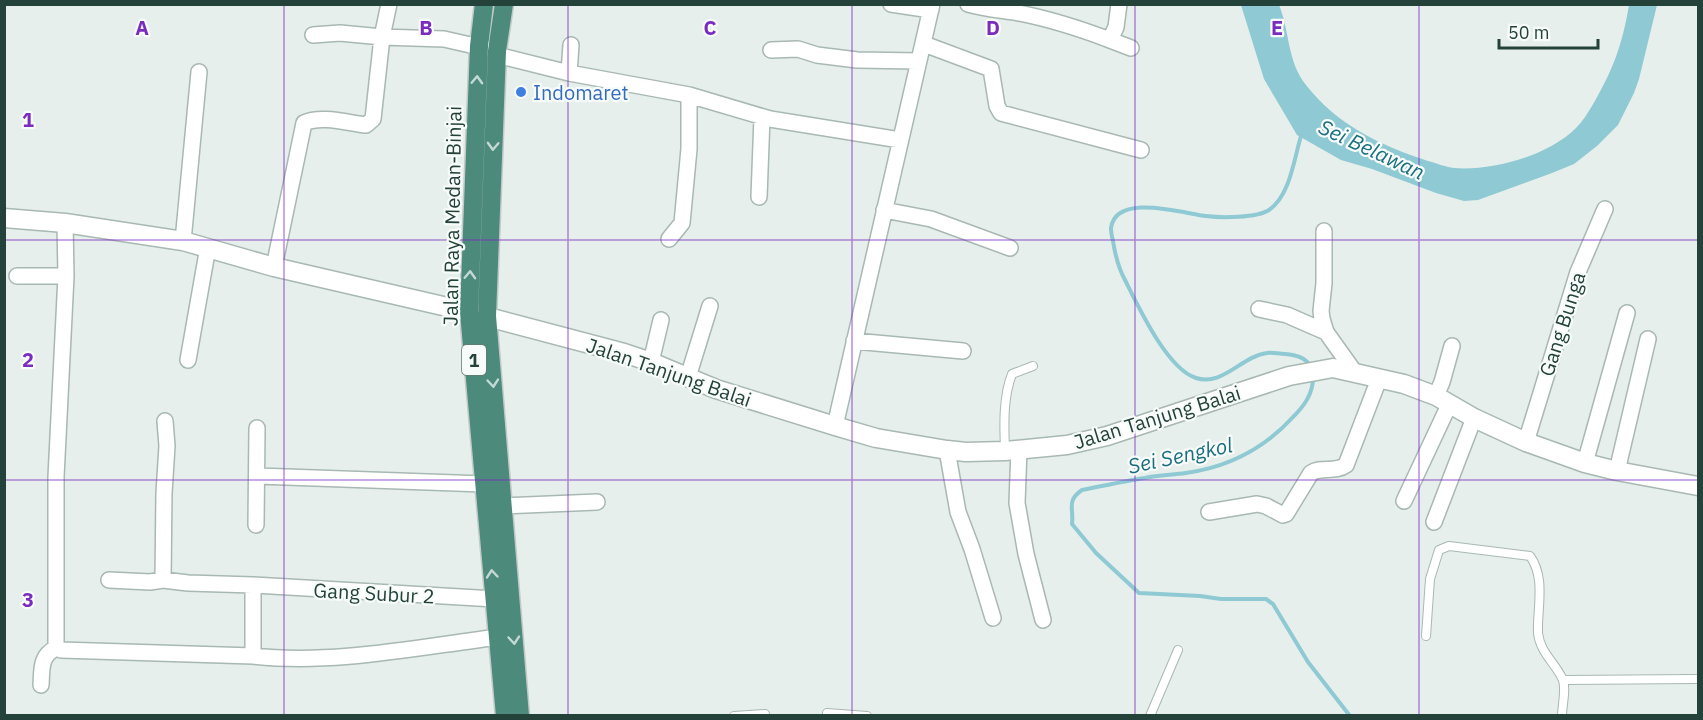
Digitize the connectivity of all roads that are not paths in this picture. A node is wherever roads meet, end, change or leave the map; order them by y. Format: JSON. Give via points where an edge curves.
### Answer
{"nodes":[{"id":1,"x":389,"y":4,"type":"edge"},
{"id":2,"x":484,"y":4,"type":"edge"},
{"id":3,"x":504,"y":4,"type":"edge"},
{"id":4,"x":891,"y":4,"type":"edge"},
{"id":5,"x":968,"y":4,"type":"edge"},
{"id":6,"x":1119,"y":4,"type":"edge"},
{"id":7,"x":932,"y":7,"type":"edge"},
{"id":8,"x":313,"y":35,"type":"dead end"},
{"id":9,"x":382,"y":37,"type":"junction"},
{"id":10,"x":1110,"y":40,"type":"junction"},
{"id":11,"x":924,"y":44,"type":"junction"},
{"id":12,"x":571,"y":45,"type":"dead end"},
{"id":13,"x":478,"y":46,"type":"junction"},
{"id":14,"x":1131,"y":48,"type":"dead end"},
{"id":15,"x":771,"y":50,"type":"dead end"},
{"id":16,"x":497,"y":53,"type":"junction"},
{"id":17,"x":919,"y":61,"type":"junction"},
{"id":18,"x":200,"y":72,"type":"dead end"},
{"id":19,"x":569,"y":72,"type":"junction"},
{"id":20,"x":689,"y":94,"type":"junction"},
{"id":21,"x":762,"y":117,"type":"junction"},
{"id":22,"x":900,"y":140,"type":"junction"},
{"id":23,"x":1142,"y":150,"type":"dead end"},
{"id":24,"x":759,"y":197,"type":"dead end"},
{"id":25,"x":1605,"y":209,"type":"dead end"},
{"id":26,"x":884,"y":210,"type":"junction"},
{"id":27,"x":4,"y":218,"type":"edge"},
{"id":28,"x":65,"y":223,"type":"junction"},
{"id":29,"x":1324,"y":231,"type":"dead end"},
{"id":30,"x":669,"y":239,"type":"dead end"},
{"id":31,"x":183,"y":241,"type":"junction"},
{"id":32,"x":208,"y":247,"type":"junction"},
{"id":33,"x":1010,"y":248,"type":"dead end"},
{"id":34,"x":273,"y":267,"type":"junction"},
{"id":35,"x":17,"y":276,"type":"dead end"},
{"id":36,"x":66,"y":276,"type":"junction"},
{"id":37,"x":711,"y":306,"type":"dead end"},
{"id":38,"x":1259,"y":309,"type":"dead end"},
{"id":39,"x":469,"y":312,"type":"junction"},
{"id":40,"x":1627,"y":313,"type":"dead end"},
{"id":41,"x":488,"y":316,"type":"junction"},
{"id":42,"x":662,"y":320,"type":"dead end"},
{"id":43,"x":1326,"y":332,"type":"junction"},
{"id":44,"x":1648,"y":339,"type":"dead end"},
{"id":45,"x":854,"y":341,"type":"junction"},
{"id":46,"x":1452,"y":346,"type":"dead end"},
{"id":47,"x":963,"y":351,"type":"dead end"},
{"id":48,"x":188,"y":360,"type":"dead end"},
{"id":49,"x":651,"y":362,"type":"junction"},
{"id":50,"x":1033,"y":366,"type":"dead end"},
{"id":51,"x":1356,"y":374,"type":"junction"},
{"id":52,"x":688,"y":377,"type":"junction"},
{"id":53,"x":1379,"y":379,"type":"junction"},
{"id":54,"x":1442,"y":400,"type":"junction"},
{"id":55,"x":1474,"y":418,"type":"junction"},
{"id":56,"x":165,"y":421,"type":"dead end"},
{"id":57,"x":835,"y":426,"type":"junction"},
{"id":58,"x":257,"y":428,"type":"dead end"},
{"id":59,"x":1526,"y":442,"type":"junction"},
{"id":60,"x":947,"y":450,"type":"junction"},
{"id":61,"x":1012,"y":450,"type":"junction"},
{"id":62,"x":1585,"y":463,"type":"junction"},
{"id":63,"x":1617,"y":471,"type":"junction"},
{"id":64,"x":258,"y":476,"type":"junction"},
{"id":65,"x":484,"y":484,"type":"junction"},
{"id":66,"x":1698,"y":486,"type":"edge"},
{"id":67,"x":1404,"y":501,"type":"dead end"},
{"id":68,"x":597,"y":502,"type":"dead end"},
{"id":69,"x":503,"y":506,"type":"junction"},
{"id":70,"x":1209,"y":512,"type":"dead end"},
{"id":71,"x":1434,"y":522,"type":"dead end"},
{"id":72,"x":256,"y":525,"type":"dead end"},
{"id":73,"x":109,"y":580,"type":"dead end"},
{"id":74,"x":163,"y":580,"type":"junction"},
{"id":75,"x":253,"y":585,"type":"junction"},
{"id":76,"x":495,"y":599,"type":"junction"},
{"id":77,"x":993,"y":618,"type":"dead end"},
{"id":78,"x":1043,"y":620,"type":"dead end"},
{"id":79,"x":1426,"y":636,"type":"dead end"},
{"id":80,"x":499,"y":637,"type":"junction"},
{"id":81,"x":56,"y":648,"type":"junction"},
{"id":82,"x":1178,"y":650,"type":"dead end"},
{"id":83,"x":253,"y":656,"type":"junction"},
{"id":84,"x":1698,"y":679,"type":"edge"},
{"id":85,"x":1564,"y":680,"type":"junction"},
{"id":86,"x":41,"y":685,"type":"dead end"},
{"id":87,"x":827,"y":713,"type":"dead end"},
{"id":88,"x":765,"y":714,"type":"dead end"},
{"id":89,"x":505,"y":716,"type":"edge"},
{"id":90,"x":520,"y":716,"type":"edge"},
{"id":91,"x":734,"y":716,"type":"edge"},
{"id":92,"x":867,"y":716,"type":"edge"},
{"id":93,"x":1150,"y":716,"type":"edge"},
{"id":94,"x":1562,"y":716,"type":"edge"}],
"edges":[{"from":1,"to":9,"type":"street"},
{"from":2,"to":13,"type":"highway","name":"Jalan Raya Medan-Binjai","number":"1"},
{"from":3,"to":16,"type":"highway","name":"Jalan Raya Medan-Binjai","number":"1"},
{"from":4,"to":7,"type":"street"},
{"from":5,"to":10,"type":"street","via":[[1076,27]]},
{"from":6,"to":10,"type":"street"},
{"from":7,"to":11,"type":"street"},
{"from":8,"to":9,"type":"street"},
{"from":9,"to":13,"type":"street","via":[[444,39]]},
{"from":9,"to":34,"type":"street","via":[[373,119],[369,124],[321,120],[304,123]]},
{"from":10,"to":14,"type":"street"},
{"from":11,"to":17,"type":"street"},
{"from":11,"to":23,"type":"street","via":[[992,70],[1001,112]]},
{"from":12,"to":19,"type":"street"},
{"from":13,"to":16,"type":"street"},
{"from":39,"to":13,"type":"highway","name":"Jalan Raya Medan-Binjai","number":"1","one_way":true},
{"from":15,"to":17,"type":"street","via":[[798,50],[856,60]]},
{"from":16,"to":19,"type":"street"},
{"from":16,"to":41,"type":"highway","name":"Jalan Raya Medan-Binjai","number":"1","one_way":true},
{"from":17,"to":22,"type":"street"},
{"from":18,"to":31,"type":"street"},
{"from":19,"to":20,"type":"street"},
{"from":20,"to":21,"type":"street"},
{"from":20,"to":30,"type":"street","via":[[682,223]]},
{"from":21,"to":22,"type":"street"},
{"from":21,"to":24,"type":"street"},
{"from":22,"to":26,"type":"street"},
{"from":25,"to":59,"type":"street","name":"Gang Bunga","via":[[1578,272]]},
{"from":26,"to":33,"type":"street","via":[[931,219]]},
{"from":26,"to":45,"type":"street"},
{"from":27,"to":28,"type":"street","name":"Jalan Tanjung Balai"},
{"from":28,"to":31,"type":"street","name":"Jalan Tanjung Balai"},
{"from":28,"to":36,"type":"street"},
{"from":29,"to":43,"type":"street","via":[[1321,311]]},
{"from":31,"to":32,"type":"street","name":"Jalan Tanjung Balai"},
{"from":32,"to":34,"type":"street","name":"Jalan Tanjung Balai"},
{"from":32,"to":48,"type":"street"},
{"from":34,"to":39,"type":"street","name":"Jalan Tanjung Balai"},
{"from":35,"to":36,"type":"street"},
{"from":36,"to":81,"type":"street","via":[[56,477]]},
{"from":37,"to":52,"type":"street"},
{"from":38,"to":43,"type":"street","via":[[1287,315]]},
{"from":39,"to":41,"type":"street","name":"Jalan Tanjung Balai"},
{"from":39,"to":65,"type":"highway","name":"Jalan Raya Medan-Binjai","number":"1"},
{"from":40,"to":62,"type":"street"},
{"from":41,"to":49,"type":"street","name":"Jalan Tanjung Balai"},
{"from":41,"to":69,"type":"highway","name":"Jalan Raya Medan-Binjai","number":"1","one_way":true},
{"from":42,"to":49,"type":"street"},
{"from":43,"to":51,"type":"street"},
{"from":44,"to":63,"type":"street"},
{"from":45,"to":47,"type":"street"},
{"from":45,"to":57,"type":"street"},
{"from":46,"to":54,"type":"street","via":[[1442,382]]},
{"from":49,"to":52,"type":"street","name":"Jalan Tanjung Balai"},
{"from":50,"to":61,"type":"lane","via":[[1012,374],[1007,386],[1004,424]]},
{"from":51,"to":53,"type":"street","name":"Jalan Tanjung Balai"},
{"from":51,"to":61,"type":"street","name":"Jalan Tanjung Balai","via":[[1333,368],[1289,376],[1107,436],[1067,445]]},
{"from":52,"to":57,"type":"street","name":"Jalan Tanjung Balai"},
{"from":53,"to":54,"type":"street","name":"Jalan Tanjung Balai","via":[[1404,384]]},
{"from":53,"to":70,"type":"street","via":[[1346,465],[1311,473],[1286,514],[1257,504]]},
{"from":54,"to":55,"type":"street","name":"Jalan Tanjung Balai"},
{"from":54,"to":67,"type":"street"},
{"from":55,"to":59,"type":"street","name":"Jalan Tanjung Balai"},
{"from":55,"to":71,"type":"street"},
{"from":56,"to":74,"type":"street"},
{"from":57,"to":60,"type":"street","name":"Jalan Tanjung Balai","via":[[876,438]]},
{"from":58,"to":64,"type":"street"},
{"from":59,"to":62,"type":"street","name":"Jalan Tanjung Balai"},
{"from":60,"to":61,"type":"street","name":"Jalan Tanjung Balai"},
{"from":60,"to":77,"type":"street","via":[[958,512]]},
{"from":61,"to":78,"type":"street","via":[[1026,554]]},
{"from":62,"to":63,"type":"street","name":"Jalan Tanjung Balai"},
{"from":63,"to":66,"type":"street","name":"Jalan Tanjung Balai"},
{"from":64,"to":65,"type":"street"},
{"from":64,"to":72,"type":"street"},
{"from":76,"to":65,"type":"highway","name":"Jalan Raya Medan-Binjai","number":"1","one_way":true},
{"from":68,"to":69,"type":"street"},
{"from":69,"to":90,"type":"highway","name":"Jalan Raya Medan-Binjai","number":"1","one_way":true},
{"from":73,"to":74,"type":"street","name":"Gang Subur 2"},
{"from":74,"to":75,"type":"street","name":"Gang Subur 2"},
{"from":75,"to":76,"type":"street","name":"Gang Subur 2"},
{"from":75,"to":83,"type":"street"},
{"from":76,"to":80,"type":"highway","name":"Jalan Raya Medan-Binjai","number":"1"},
{"from":79,"to":85,"type":"lane","via":[[1430,579],[1439,550],[1449,546],[1530,556],[1539,578],[1538,635],[1542,648]]},
{"from":80,"to":83,"type":"street","via":[[344,656]]},
{"from":80,"to":89,"type":"highway","name":"Jalan Raya Medan-Binjai","number":"1"},
{"from":81,"to":83,"type":"street"},
{"from":81,"to":86,"type":"street","via":[[42,662]]},
{"from":82,"to":93,"type":"lane"},
{"from":84,"to":85,"type":"lane"},
{"from":85,"to":94,"type":"lane"},
{"from":87,"to":92,"type":"lane"},
{"from":88,"to":91,"type":"lane"}]}
